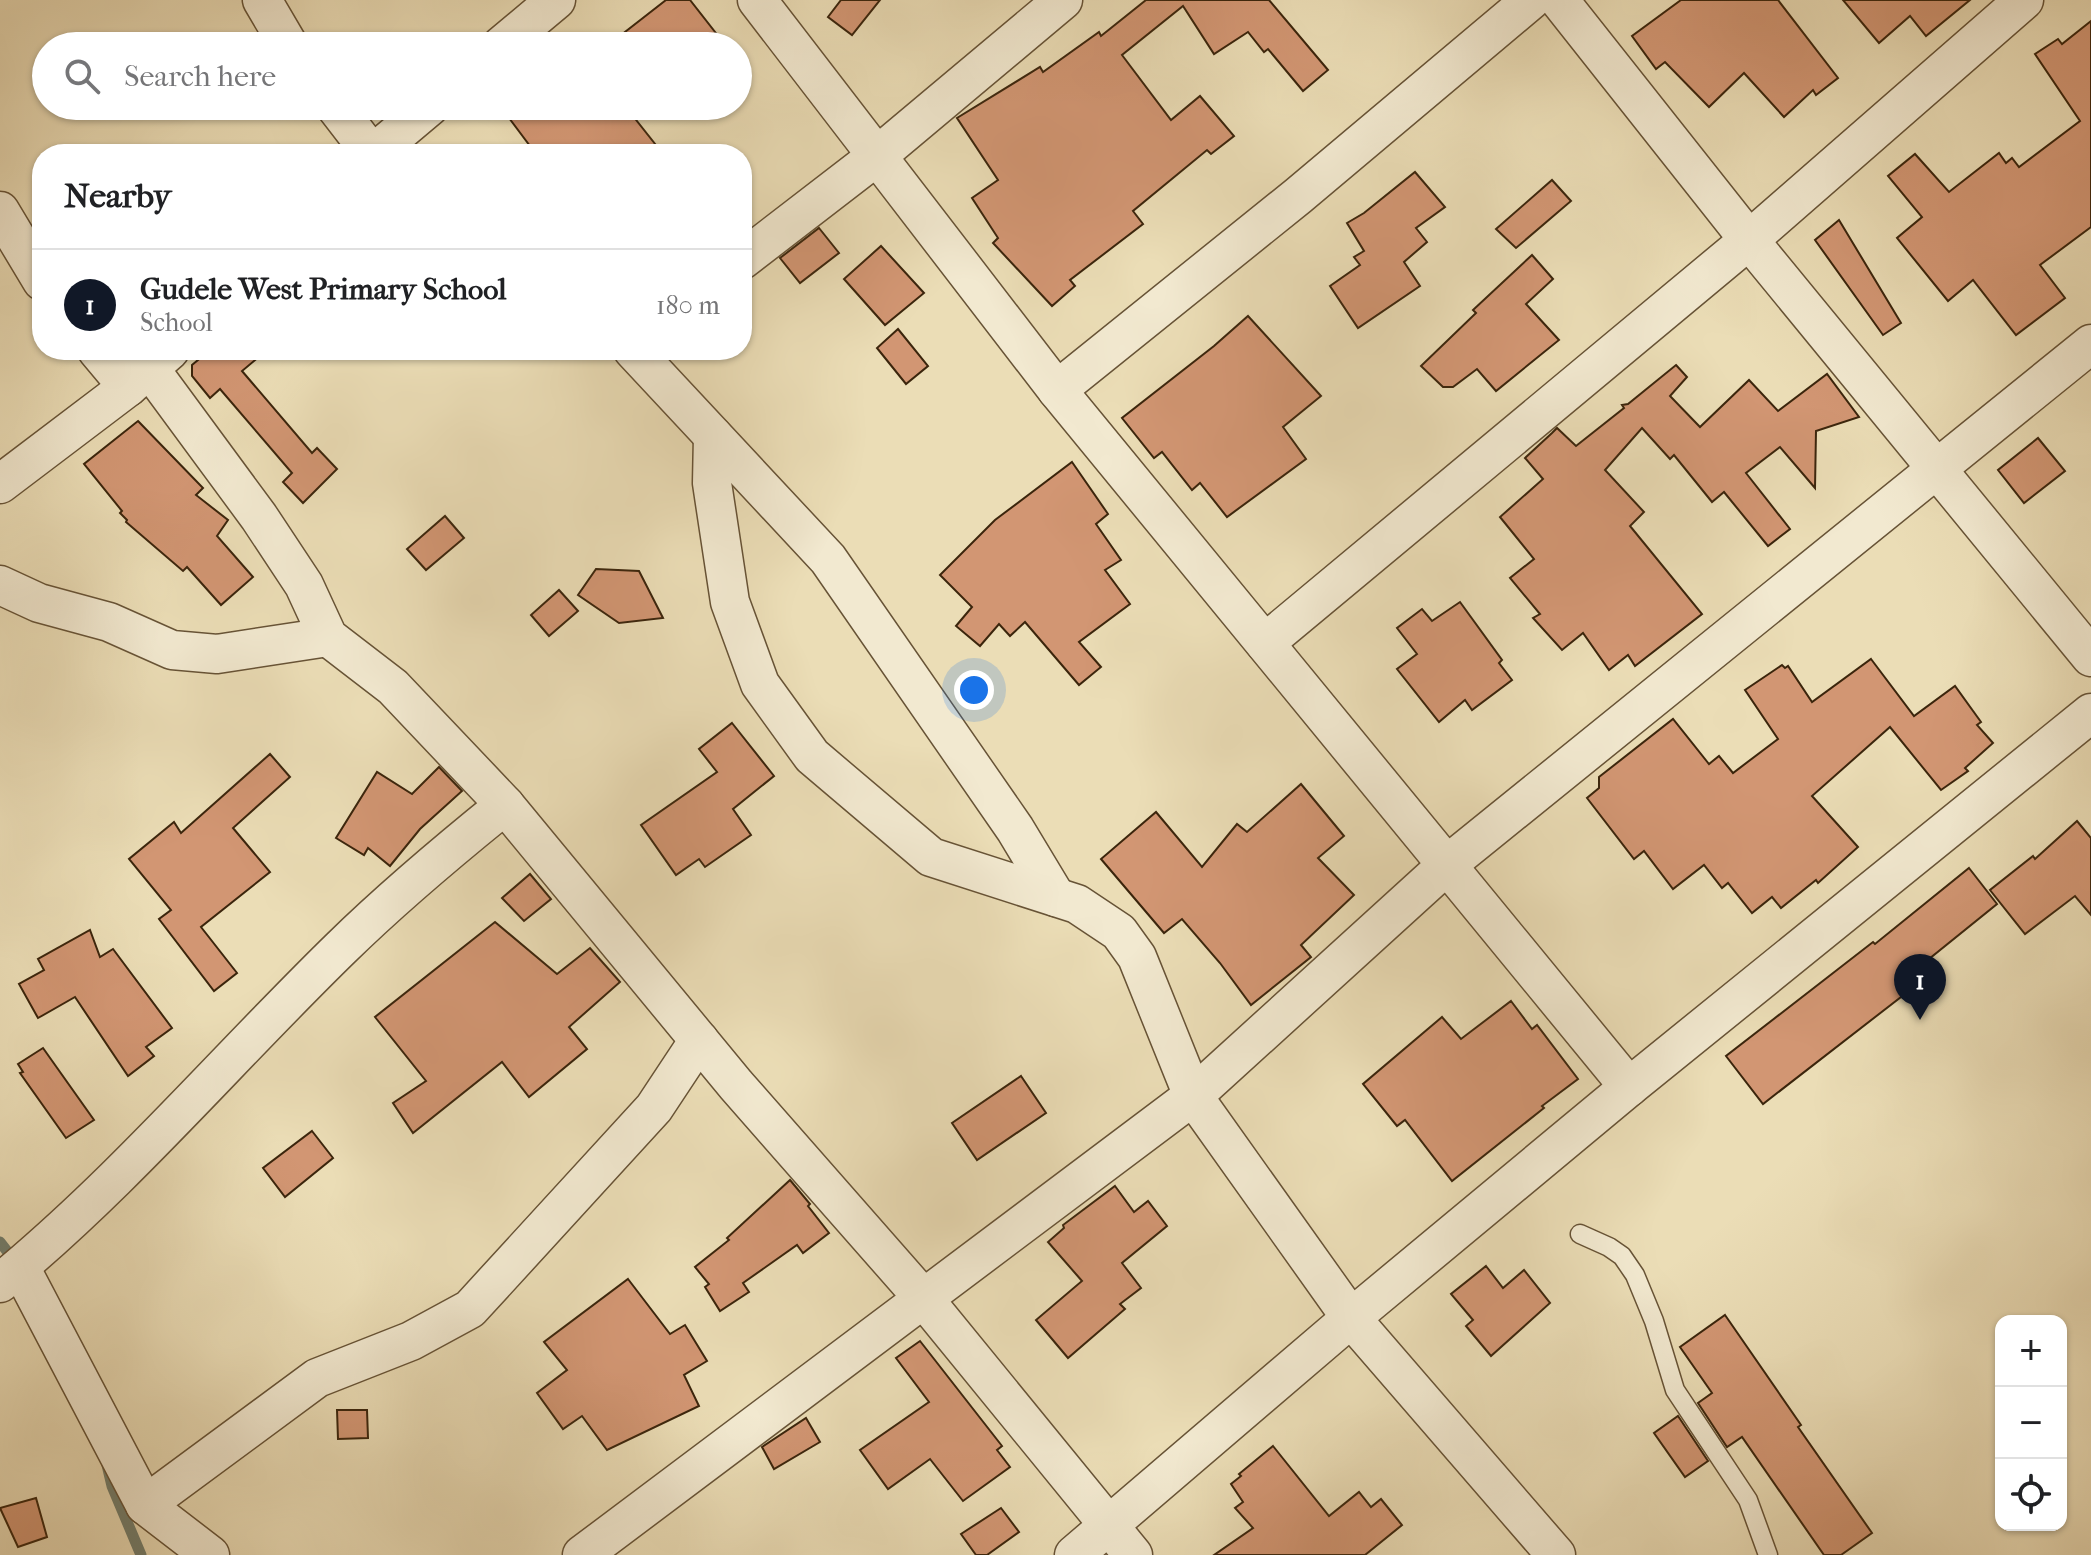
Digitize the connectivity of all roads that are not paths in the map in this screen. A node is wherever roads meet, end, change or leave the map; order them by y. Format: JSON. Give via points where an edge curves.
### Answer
{"nodes":[{"id":1,"x":262,"y":0,"type":"edge"},
{"id":2,"x":556,"y":0,"type":"edge"},
{"id":3,"x":757,"y":0,"type":"edge"},
{"id":4,"x":1063,"y":0,"type":"edge"},
{"id":5,"x":1531,"y":0,"type":"edge"},
{"id":6,"x":1559,"y":0,"type":"edge"},
{"id":7,"x":2024,"y":0,"type":"edge"},
{"id":8,"x":281,"y":32,"type":"edge"},
{"id":9,"x":518,"y":32,"type":"edge"},
{"id":10,"x":346,"y":120,"type":"edge"},
{"id":11,"x":413,"y":120,"type":"edge"},
{"id":12,"x":365,"y":144,"type":"edge"},
{"id":13,"x":385,"y":144,"type":"edge"},
{"id":14,"x":877,"y":156,"type":"junction"},
{"id":15,"x":0,"y":211,"type":"edge"},
{"id":16,"x":1749,"y":240,"type":"junction"},
{"id":17,"x":752,"y":252,"type":"edge"},
{"id":18,"x":32,"y":264,"type":"edge"},
{"id":19,"x":2091,"y":344,"type":"edge"},
{"id":20,"x":126,"y":360,"type":"edge"},
{"id":21,"x":645,"y":360,"type":"edge"},
{"id":22,"x":149,"y":368,"type":"edge"},
{"id":23,"x":1057,"y":390,"type":"junction"},
{"id":24,"x":713,"y":436,"type":"junction"},
{"id":25,"x":1938,"y":469,"type":"junction"},
{"id":26,"x":0,"y":484,"type":"edge"},
{"id":27,"x":0,"y":585,"type":"edge"},
{"id":28,"x":328,"y":637,"type":"junction"},
{"id":29,"x":1265,"y":643,"type":"junction"},
{"id":30,"x":2091,"y":657,"type":"edge"},
{"id":31,"x":2091,"y":713,"type":"edge"},
{"id":32,"x":505,"y":805,"type":"junction"},
{"id":33,"x":1448,"y":864,"type":"junction"},
{"id":34,"x":1056,"y":897,"type":"junction"},
{"id":35,"x":699,"y":1040,"type":"junction"},
{"id":36,"x":1629,"y":1087,"type":"junction"},
{"id":37,"x":1193,"y":1096,"type":"junction"},
{"id":38,"x":1580,"y":1234,"type":"dead end"},
{"id":39,"x":10,"y":1275,"type":"edge"},
{"id":40,"x":924,"y":1299,"type":"junction"},
{"id":41,"x":1351,"y":1318,"type":"junction"},
{"id":42,"x":145,"y":1505,"type":"junction"},
{"id":43,"x":1110,"y":1525,"type":"junction"},
{"id":44,"x":1553,"y":1554,"type":"edge"},
{"id":45,"x":210,"y":1555,"type":"edge"},
{"id":46,"x":582,"y":1555,"type":"edge"},
{"id":47,"x":1074,"y":1555,"type":"edge"},
{"id":48,"x":1133,"y":1555,"type":"edge"},
{"id":49,"x":1768,"y":1555,"type":"edge"}],
"edges":[{"from":1,"to":8,"type":"street"},
{"from":2,"to":9,"type":"street"},
{"from":3,"to":14,"type":"street"},
{"from":4,"to":14,"type":"street"},
{"from":5,"to":23,"type":"street"},
{"from":6,"to":16,"type":"street"},
{"from":7,"to":16,"type":"street"},
{"from":10,"to":12,"type":"street"},
{"from":11,"to":13,"type":"street"},
{"from":14,"to":17,"type":"street"},
{"from":14,"to":23,"type":"street"},
{"from":15,"to":18,"type":"street"},
{"from":16,"to":25,"type":"street"},
{"from":16,"to":29,"type":"street"},
{"from":19,"to":25,"type":"street"},
{"from":20,"to":22,"type":"street"},
{"from":21,"to":24,"type":"street"},
{"from":22,"to":26,"type":"street"},
{"from":22,"to":28,"type":"street","via":[[259,517],[304,585]]},
{"from":23,"to":29,"type":"street"},
{"from":24,"to":34,"type":"street","via":[[828,559],[1015,829]]},
{"from":24,"to":34,"type":"street","via":[[712,483],[730,602],[760,684],[812,756],[931,857]]},
{"from":25,"to":30,"type":"street"},
{"from":25,"to":33,"type":"street"},
{"from":27,"to":28,"type":"street","via":[[172,650],[217,654]]},
{"from":28,"to":32,"type":"street","via":[[393,687]]},
{"from":29,"to":33,"type":"street"},
{"from":31,"to":36,"type":"street"},
{"from":32,"to":35,"type":"street"},
{"from":32,"to":39,"type":"street","via":[[431,864],[340,949],[187,1107]]},
{"from":33,"to":36,"type":"street"},
{"from":33,"to":37,"type":"street"},
{"from":34,"to":37,"type":"street","via":[[1077,904],[1119,932],[1137,957]]},
{"from":35,"to":40,"type":"street"},
{"from":35,"to":42,"type":"street","via":[[654,1108],[470,1309],[411,1341],[317,1378]]},
{"from":36,"to":41,"type":"street"},
{"from":37,"to":40,"type":"street"},
{"from":37,"to":41,"type":"street"},
{"from":38,"to":49,"type":"lane","via":[[1622,1256],[1635,1275],[1675,1390],[1748,1500]]},
{"from":39,"to":42,"type":"street"},
{"from":40,"to":43,"type":"street"},
{"from":40,"to":46,"type":"street"},
{"from":41,"to":43,"type":"street"},
{"from":41,"to":44,"type":"street"},
{"from":42,"to":45,"type":"street"},
{"from":43,"to":47,"type":"street"},
{"from":43,"to":48,"type":"street"}]}
